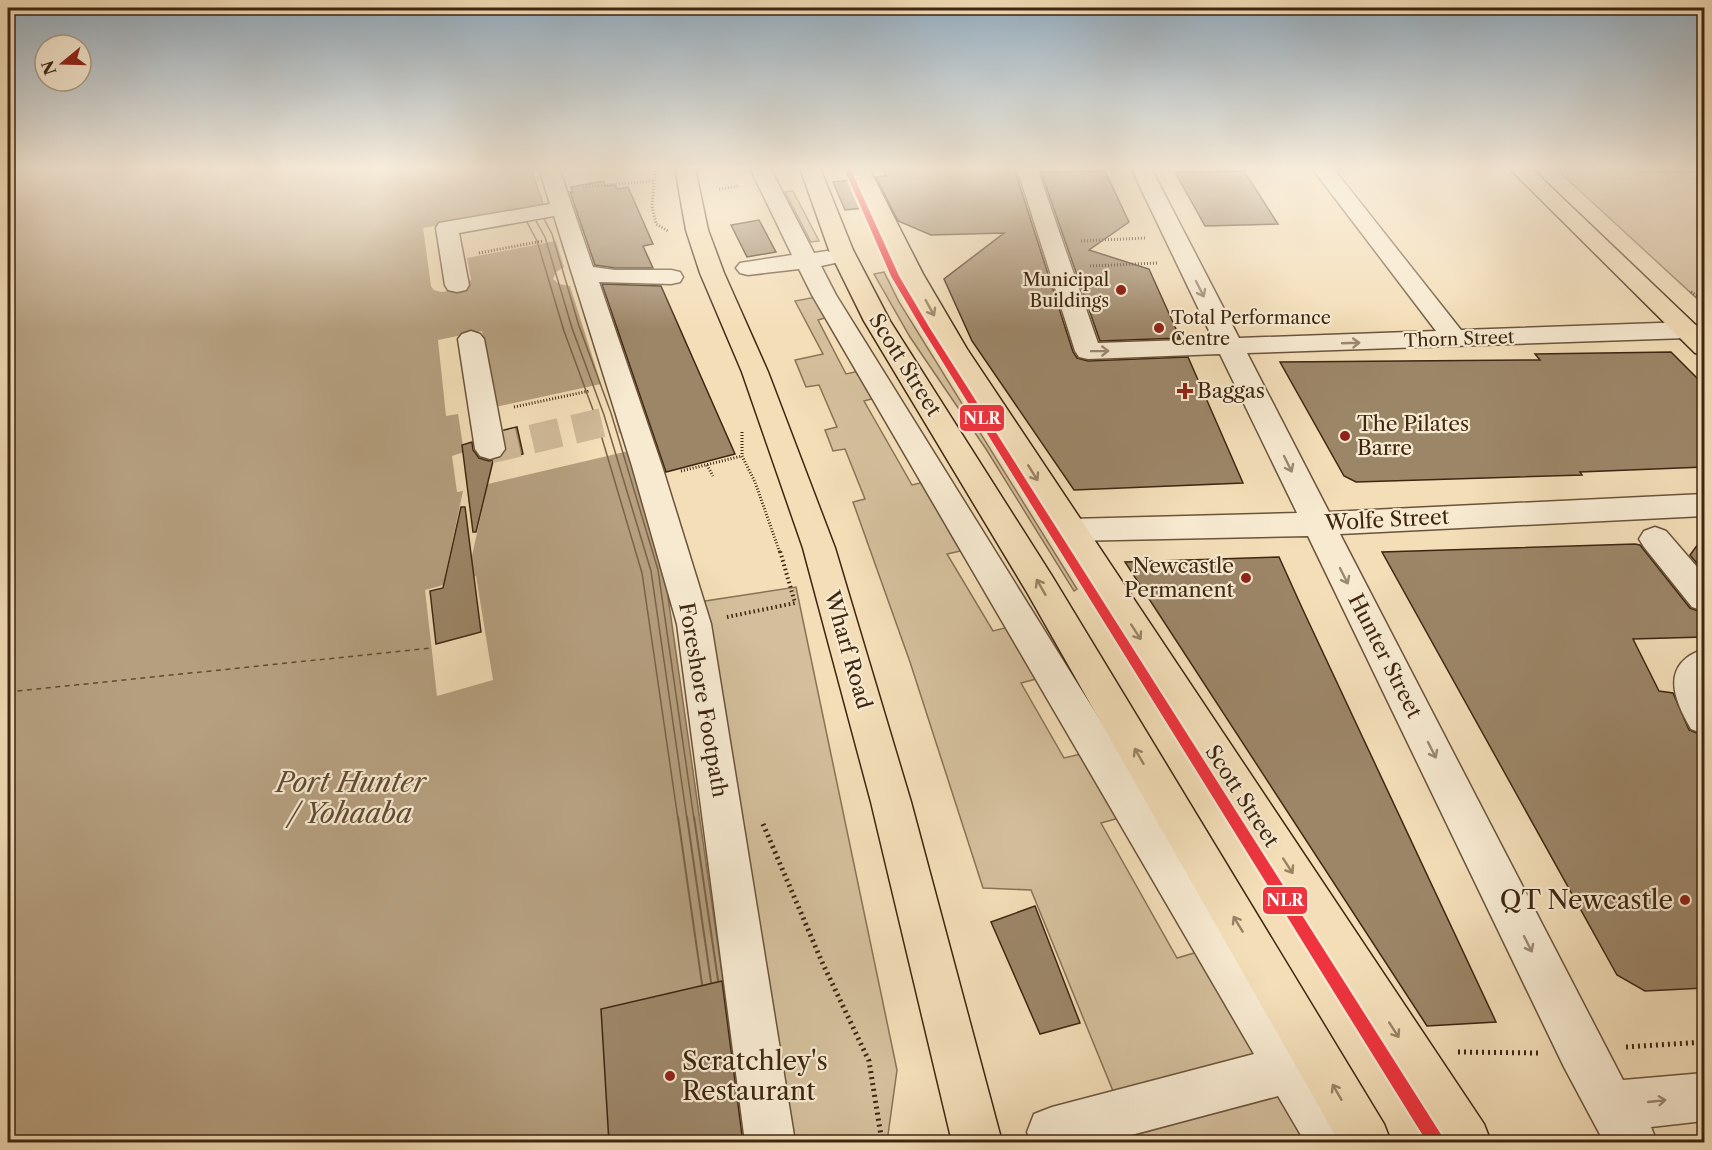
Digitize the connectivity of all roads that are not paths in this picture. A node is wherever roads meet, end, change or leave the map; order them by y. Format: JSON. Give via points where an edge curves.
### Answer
{"nodes":[{"id":1,"x":472,"y":222,"type":"edge"},
{"id":2,"x":567,"y":222,"type":"edge"},
{"id":3,"x":693,"y":222,"type":"edge"},
{"id":4,"x":794,"y":222,"type":"edge"},
{"id":5,"x":830,"y":222,"type":"edge"},
{"id":6,"x":885,"y":222,"type":"edge"},
{"id":7,"x":1043,"y":222,"type":"edge"},
{"id":8,"x":1167,"y":222,"type":"edge"},
{"id":9,"x":1364,"y":222,"type":"edge"},
{"id":10,"x":1575,"y":222,"type":"edge"},
{"id":11,"x":818,"y":259,"type":"junction"},
{"id":12,"x":748,"y":268,"type":"dead end"},
{"id":13,"x":585,"y":273,"type":"junction"},
{"id":14,"x":671,"y":277,"type":"dead end"},
{"id":15,"x":457,"y":285,"type":"dead end"},
{"id":16,"x":471,"y":339,"type":"dead end"},
{"id":17,"x":1455,"y":339,"type":"junction"},
{"id":18,"x":1696,"y":339,"type":"edge"},
{"id":19,"x":1230,"y":347,"type":"junction"},
{"id":20,"x":490,"y":449,"type":"dead end"},
{"id":21,"x":1704,"y":505,"type":"edge"},
{"id":22,"x":1318,"y":524,"type":"junction"},
{"id":23,"x":1070,"y":530,"type":"junction"},
{"id":24,"x":1655,"y":539,"type":"dead end"},
{"id":25,"x":1704,"y":598,"type":"edge"},
{"id":26,"x":1704,"y":664,"type":"edge"},
{"id":27,"x":1704,"y":718,"type":"edge"},
{"id":28,"x":1297,"y":1065,"type":"junction"},
{"id":29,"x":1704,"y":1097,"type":"edge"},
{"id":30,"x":1621,"y":1124,"type":"edge"},
{"id":31,"x":1052,"y":1132,"type":"dead end"},
{"id":32,"x":770,"y":1143,"type":"edge"},
{"id":33,"x":977,"y":1143,"type":"edge"},
{"id":34,"x":1333,"y":1143,"type":"edge"},
{"id":35,"x":1366,"y":1143,"type":"edge"},
{"id":36,"x":1466,"y":1143,"type":"edge"}],
"edges":[{"from":1,"to":15,"type":"street","via":[[447,228]]},
{"from":2,"to":13,"type":"street","name":"Foreshore Footpath"},
{"from":3,"to":33,"type":"main road","name":"Wharf Road","via":[[755,372],[819,548],[891,802]]},
{"from":4,"to":11,"type":"street"},
{"from":35,"to":5,"type":"main road","name":"Scott Street","one_way":true,"via":[[1006,528],[877,321]]},
{"from":6,"to":23,"type":"main road","name":"Scott Street","one_way":true,"via":[[934,316]]},
{"from":7,"to":19,"type":"street","name":"Thorn Street","one_way":true,"via":[[1088,351]]},
{"from":8,"to":19,"type":"street","name":"Hunter Street","one_way":true},
{"from":9,"to":17,"type":"street"},
{"from":10,"to":18,"type":"main road"},
{"from":11,"to":12,"type":"street"},
{"from":11,"to":28,"type":"street","via":[[824,296]]},
{"from":13,"to":14,"type":"street"},
{"from":13,"to":32,"type":"street","name":"Foreshore Footpath","via":[[694,624]]},
{"from":16,"to":20,"type":"street"},
{"from":17,"to":18,"type":"street","name":"Thorn Street"},
{"from":19,"to":17,"type":"street","name":"Thorn Street","one_way":true},
{"from":19,"to":22,"type":"street","name":"Hunter Street","one_way":true},
{"from":21,"to":22,"type":"street","name":"Wolfe Street"},
{"from":22,"to":23,"type":"street","name":"Wolfe Street"},
{"from":22,"to":30,"type":"street","name":"Hunter Street","one_way":true},
{"from":23,"to":36,"type":"main road","name":"Scott Street","one_way":true},
{"from":24,"to":25,"type":"street"},
{"from":26,"to":27,"type":"street","via":[[1692,675],[1690,684]]},
{"from":28,"to":31,"type":"street"},
{"from":28,"to":34,"type":"street"},
{"from":30,"to":29,"type":"street","one_way":true}]}
